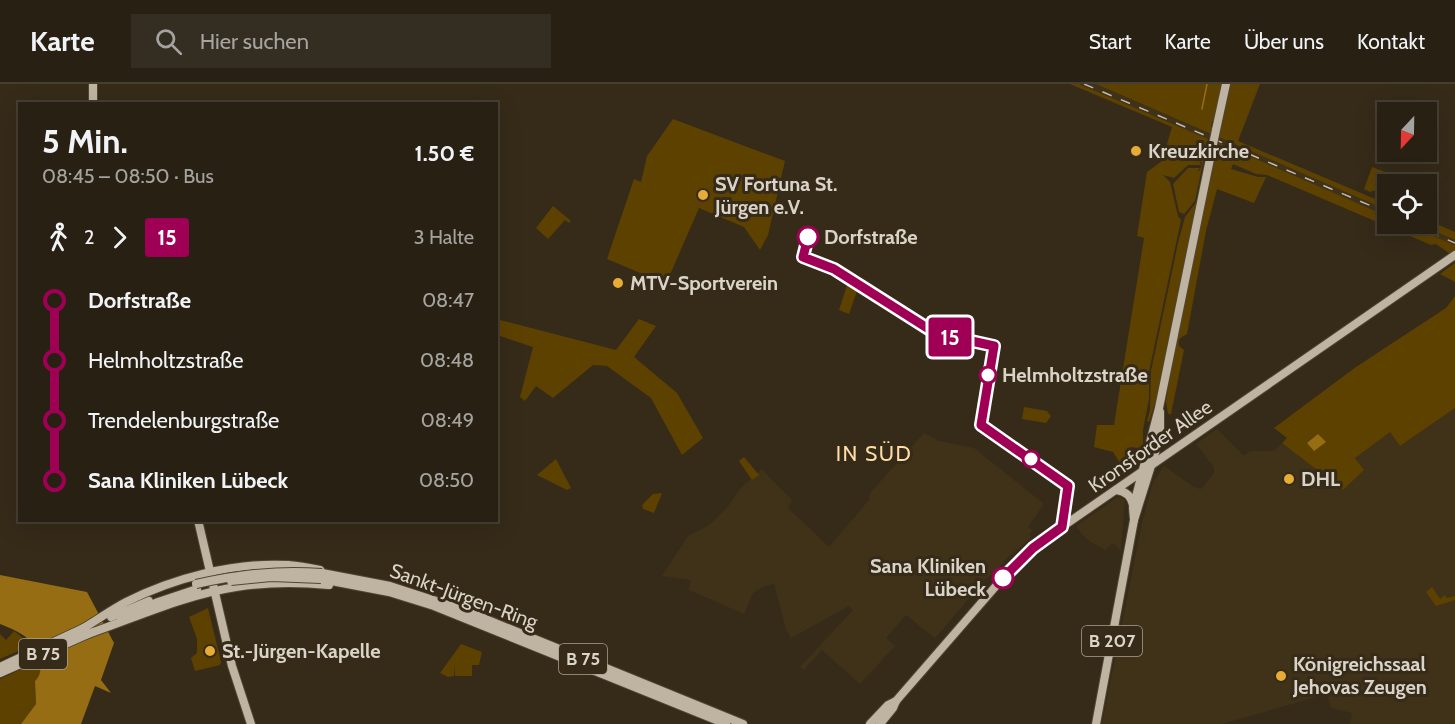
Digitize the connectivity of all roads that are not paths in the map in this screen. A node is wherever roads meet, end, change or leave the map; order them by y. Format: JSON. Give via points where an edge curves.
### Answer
{"nodes":[{"id":1,"x":93,"y":84,"type":"edge"},
{"id":2,"x":1226,"y":84,"type":"edge"},
{"id":3,"x":93,"y":102,"type":"edge"},
{"id":4,"x":1454,"y":256,"type":"edge"},
{"id":5,"x":1159,"y":408,"type":"junction"},
{"id":6,"x":1159,"y":438,"type":"junction"},
{"id":7,"x":1175,"y":448,"type":"junction"},
{"id":8,"x":1152,"y":465,"type":"junction"},
{"id":9,"x":1142,"y":471,"type":"junction"},
{"id":10,"x":1116,"y":490,"type":"junction"},
{"id":11,"x":1133,"y":508,"type":"junction"},
{"id":12,"x":1134,"y":520,"type":"junction"},
{"id":13,"x":198,"y":522,"type":"edge"},
{"id":14,"x":210,"y":573,"type":"junction"},
{"id":15,"x":327,"y":575,"type":"junction"},
{"id":16,"x":346,"y":583,"type":"junction"},
{"id":17,"x":198,"y":586,"type":"junction"},
{"id":18,"x":366,"y":587,"type":"junction"},
{"id":19,"x":214,"y":592,"type":"junction"},
{"id":20,"x":84,"y":632,"type":"junction"},
{"id":21,"x":0,"y":667,"type":"edge"},
{"id":22,"x":0,"y":673,"type":"edge"},
{"id":23,"x":896,"y":701,"type":"junction"},
{"id":24,"x":251,"y":724,"type":"edge"},
{"id":25,"x":726,"y":724,"type":"edge"},
{"id":26,"x":743,"y":724,"type":"edge"},
{"id":27,"x":870,"y":724,"type":"edge"},
{"id":28,"x":880,"y":724,"type":"edge"},
{"id":29,"x":1096,"y":724,"type":"edge"}],
"edges":[{"from":1,"to":3,"type":"main road"},
{"from":2,"to":5,"type":"main road","number":"B 207","bridge":true},
{"from":4,"to":7,"type":"main road","name":"Kronsforder Allee"},
{"from":5,"to":6,"type":"main road","number":"B 207"},
{"from":5,"to":9,"type":"main road","number":"B 207"},
{"from":6,"to":7,"type":"main road","via":[[1166,447]]},
{"from":6,"to":8,"type":"main road","number":"B 207"},
{"from":7,"to":8,"type":"main road","name":"Kronsforder Allee"},
{"from":8,"to":9,"type":"main road","name":"Kronsforder Allee"},
{"from":8,"to":12,"type":"main road","number":"B 207"},
{"from":9,"to":10,"type":"main road","name":"Kronsforder Allee"},
{"from":9,"to":11,"type":"main road","number":"B 207"},
{"from":10,"to":11,"type":"main road","via":[[1130,497]]},
{"from":10,"to":23,"type":"main road","name":"Kronsforder Allee","via":[[1024,555]]},
{"from":11,"to":12,"type":"main road","number":"B 207"},
{"from":12,"to":29,"type":"main road","number":"B 207"},
{"from":13,"to":14,"type":"main road"},
{"from":14,"to":15,"type":"main road","via":[[289,565],[320,570]]},
{"from":14,"to":17,"type":"main road"},
{"from":14,"to":19,"type":"main road"},
{"from":15,"to":16,"type":"main road","name":"Sankt-Jürgen-Ring","number":"B 75"},
{"from":15,"to":16,"type":"main road"},
{"from":15,"to":17,"type":"main road","name":"Sankt-Jürgen-Ring","number":"B 75","bridge":true},
{"from":15,"to":26,"type":"main road","name":"Sankt-Jürgen-Ring","number":"B 75","via":[[390,585],[461,609]]},
{"from":16,"to":18,"type":"main road","name":"Sankt-Jürgen-Ring","number":"B 75"},
{"from":17,"to":19,"type":"main road"},
{"from":17,"to":20,"type":"main road","number":"B 75"},
{"from":17,"to":20,"type":"main road","via":[[126,602]]},
{"from":18,"to":19,"type":"main road","via":[[272,583]]},
{"from":18,"to":25,"type":"main road","name":"Sankt-Jürgen-Ring","number":"B 75","via":[[469,619]]},
{"from":19,"to":24,"type":"main road","via":[[234,675]]},
{"from":20,"to":21,"type":"main road","number":"B 75"},
{"from":20,"to":22,"type":"main road","number":"B 75"},
{"from":23,"to":27,"type":"main road","name":"Kronsforder Allee"},
{"from":23,"to":28,"type":"main road","name":"Kronsforder Allee"}]}
